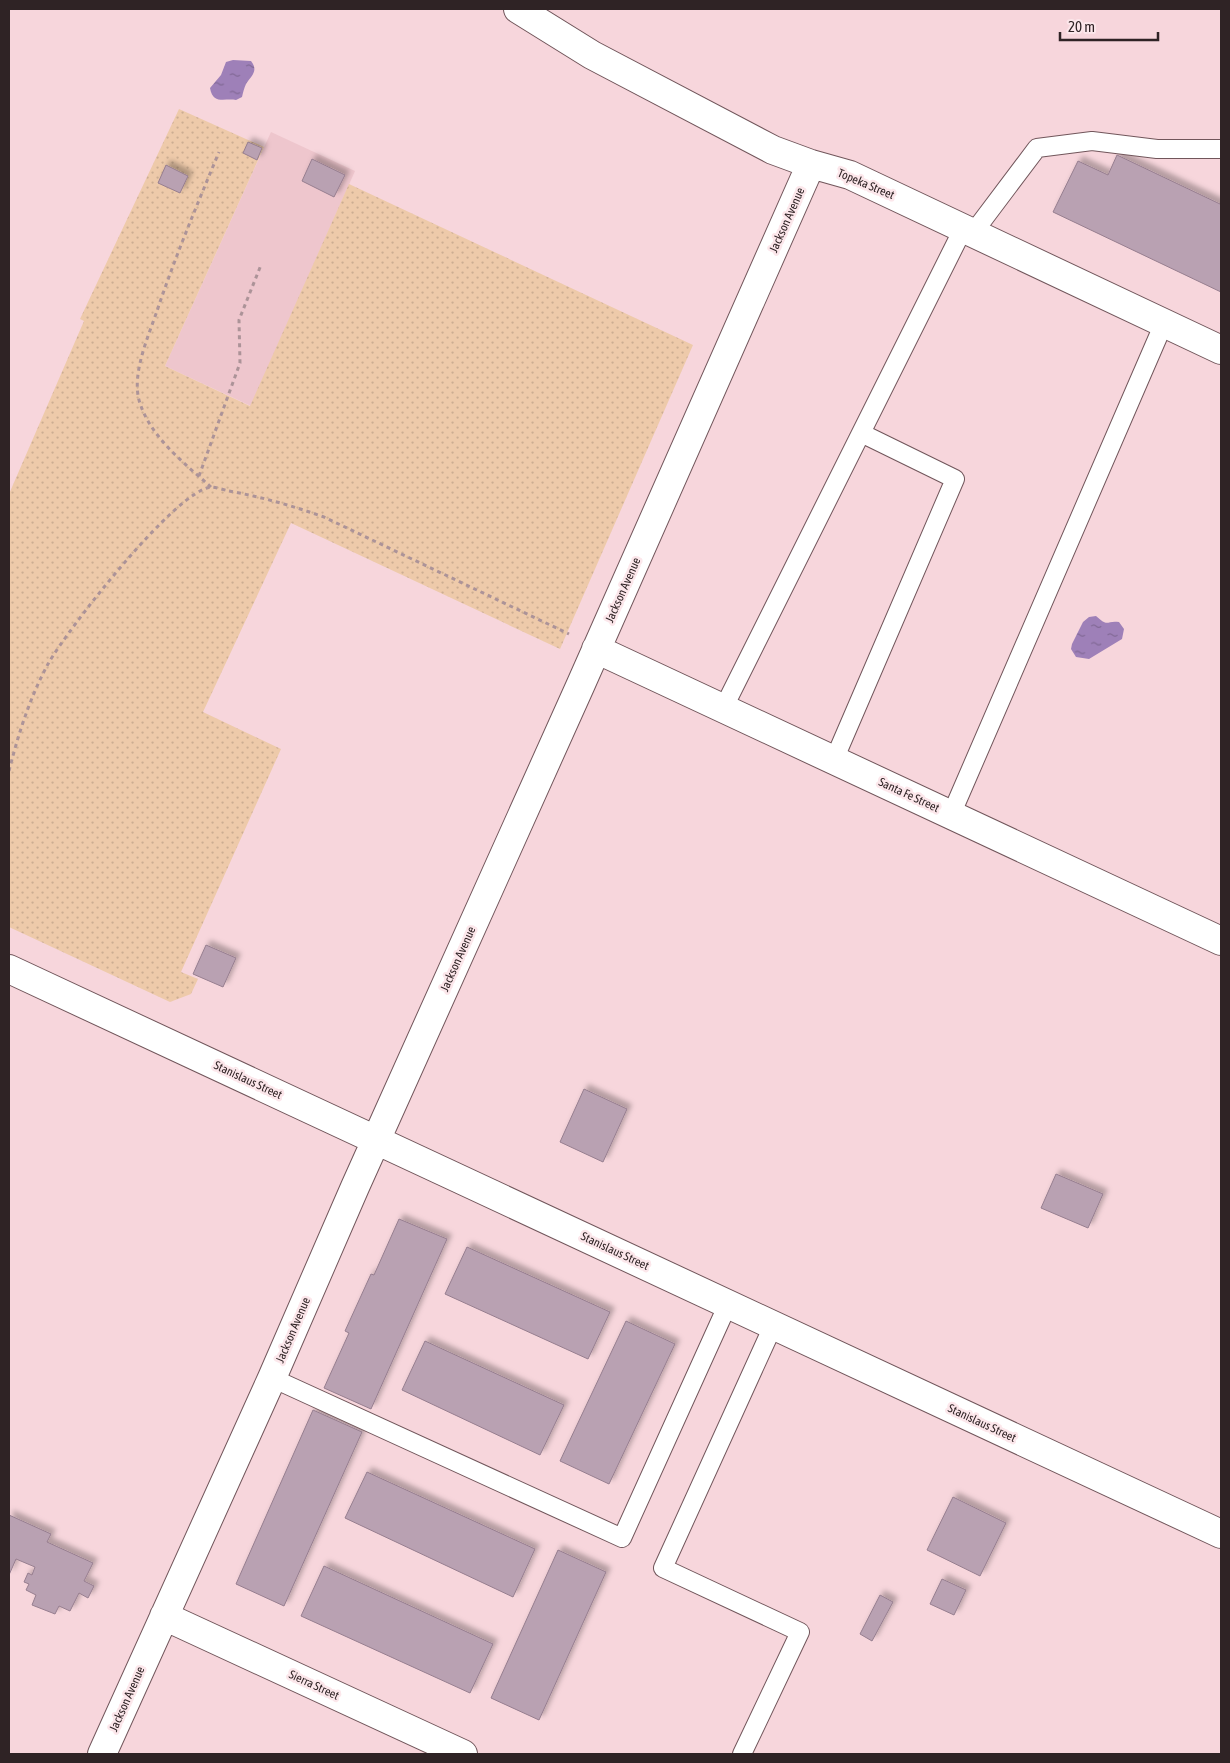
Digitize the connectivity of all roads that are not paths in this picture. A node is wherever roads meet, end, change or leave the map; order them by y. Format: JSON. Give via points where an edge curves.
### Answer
{"nodes":[{"id":1,"x":518,"y":9,"type":"edge"},
{"id":2,"x":1221,"y":149,"type":"edge"},
{"id":3,"x":811,"y":164,"type":"junction"},
{"id":4,"x":968,"y":231,"type":"junction"},
{"id":5,"x":1164,"y":323,"type":"junction"},
{"id":6,"x":1221,"y":350,"type":"edge"},
{"id":7,"x":861,"y":433,"type":"junction"},
{"id":8,"x":596,"y":649,"type":"junction"},
{"id":9,"x":723,"y":709,"type":"junction"},
{"id":10,"x":834,"y":760,"type":"junction"},
{"id":11,"x":951,"y":815,"type":"junction"},
{"id":12,"x":1221,"y":941,"type":"edge"},
{"id":13,"x":9,"y":969,"type":"edge"},
{"id":14,"x":377,"y":1140,"type":"junction"},
{"id":15,"x":728,"y":1304,"type":"junction"},
{"id":16,"x":773,"y":1326,"type":"junction"},
{"id":17,"x":272,"y":1378,"type":"junction"},
{"id":18,"x":1221,"y":1534,"type":"edge"},
{"id":19,"x":164,"y":1616,"type":"junction"},
{"id":20,"x":102,"y":1754,"type":"edge"},
{"id":21,"x":464,"y":1754,"type":"edge"},
{"id":22,"x":742,"y":1754,"type":"edge"}],
"edges":[{"from":1,"to":3,"type":"street","name":"Topeka Street","via":[[592,56],[643,83],[773,150]]},
{"from":2,"to":4,"type":"lane","via":[[1157,149],[1092,141],[1037,148]]},
{"from":3,"to":4,"type":"street","name":"Topeka Street","via":[[850,175]]},
{"from":3,"to":8,"type":"street","name":"Jackson Avenue"},
{"from":4,"to":5,"type":"street","name":"Topeka Street"},
{"from":4,"to":7,"type":"lane"},
{"from":5,"to":6,"type":"street","name":"Topeka Street"},
{"from":5,"to":11,"type":"lane"},
{"from":7,"to":9,"type":"lane"},
{"from":7,"to":10,"type":"lane","via":[[955,479]]},
{"from":8,"to":9,"type":"street","name":"Santa Fe Street"},
{"from":8,"to":14,"type":"street","name":"Jackson Avenue"},
{"from":9,"to":10,"type":"street","name":"Santa Fe Street"},
{"from":10,"to":11,"type":"street","name":"Santa Fe Street"},
{"from":11,"to":12,"type":"street","name":"Santa Fe Street"},
{"from":13,"to":14,"type":"street","name":"Stanislaus Street"},
{"from":14,"to":15,"type":"street","name":"Stanislaus Street"},
{"from":14,"to":17,"type":"street","name":"Jackson Avenue"},
{"from":15,"to":16,"type":"street","name":"Stanislaus Street"},
{"from":15,"to":17,"type":"lane","via":[[622,1538]]},
{"from":16,"to":18,"type":"street","name":"Stanislaus Street"},
{"from":16,"to":22,"type":"lane","via":[[662,1568],[800,1632]]},
{"from":17,"to":19,"type":"street","name":"Jackson Avenue"},
{"from":19,"to":20,"type":"street","name":"Jackson Avenue"},
{"from":19,"to":21,"type":"street","name":"Sierra Street"}]}
